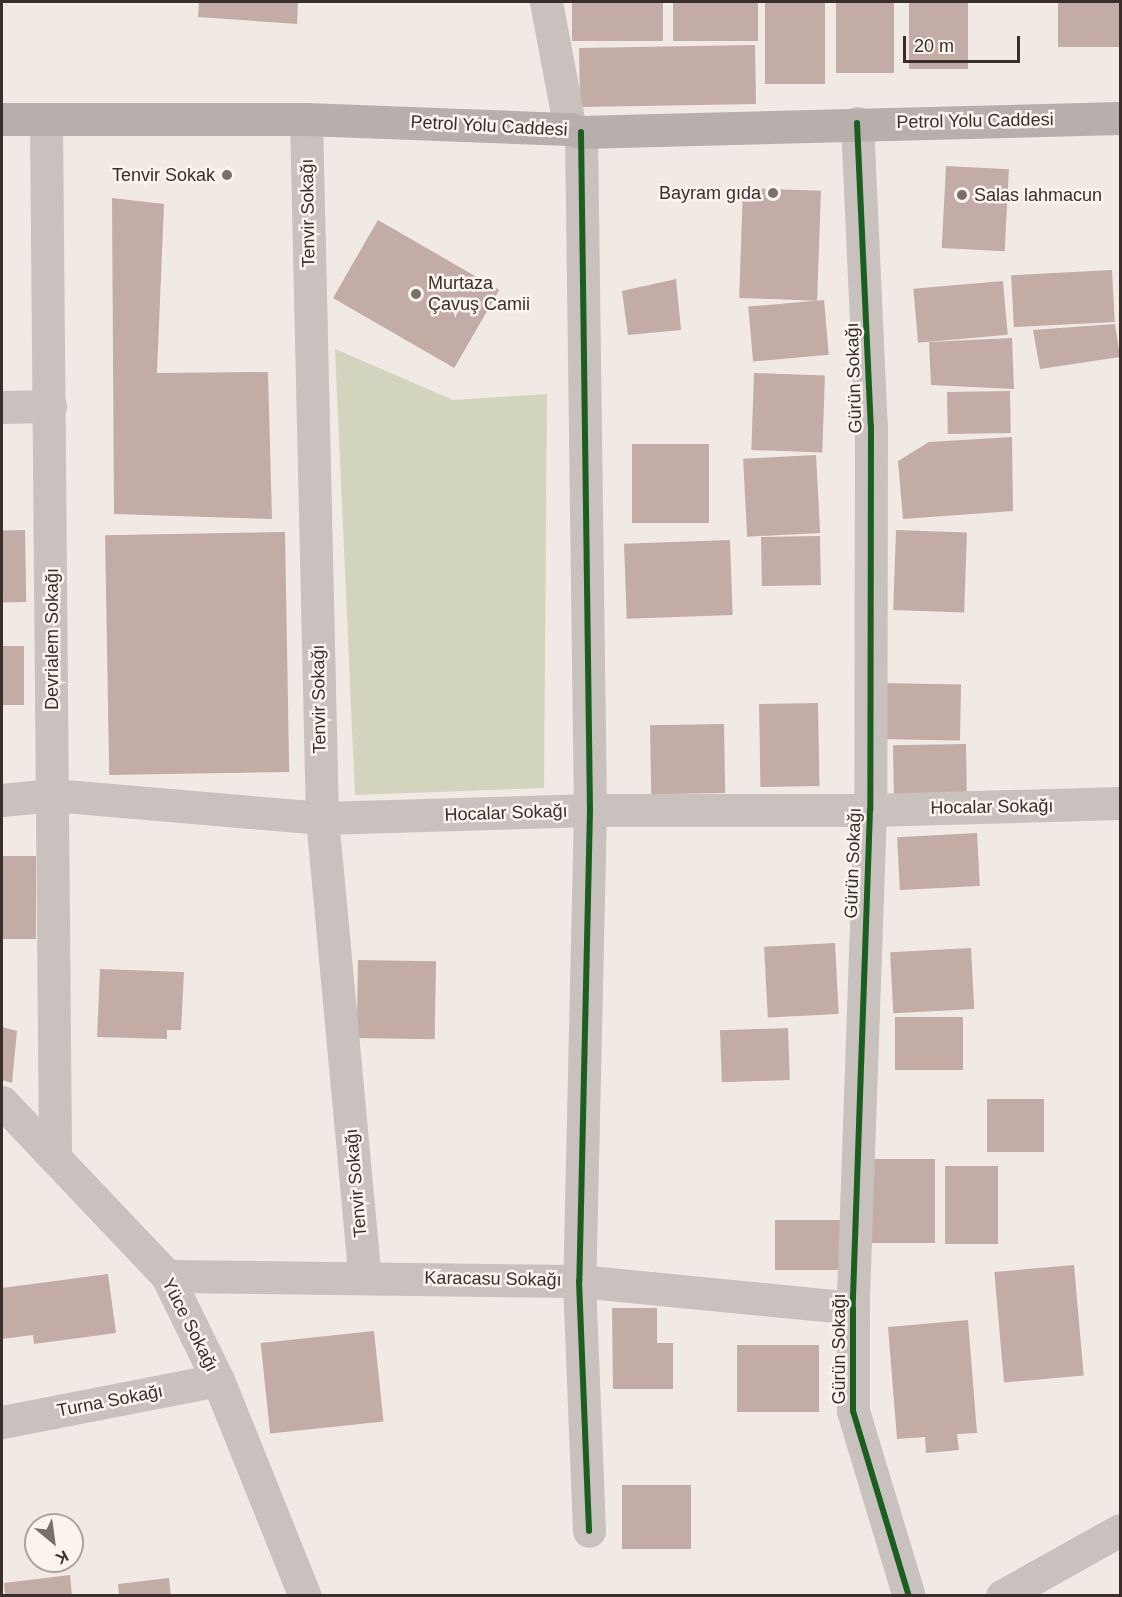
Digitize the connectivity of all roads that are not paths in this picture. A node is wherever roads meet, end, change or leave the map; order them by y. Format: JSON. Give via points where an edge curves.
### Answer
{"nodes":[{"id":1,"x":546,"y":2,"type":"edge"},
{"id":2,"x":1120,"y":118,"type":"edge"},
{"id":3,"x":2,"y":119,"type":"edge"},
{"id":4,"x":306,"y":119,"type":"junction"},
{"id":5,"x":46,"y":120,"type":"junction"},
{"id":6,"x":857,"y":123,"type":"junction"},
{"id":7,"x":576,"y":130,"type":"junction"},
{"id":8,"x":2,"y":406,"type":"edge"},
{"id":9,"x":50,"y":406,"type":"junction"},
{"id":10,"x":53,"y":795,"type":"junction"},
{"id":11,"x":2,"y":800,"type":"edge"},
{"id":12,"x":1120,"y":803,"type":"edge"},
{"id":13,"x":590,"y":810,"type":"junction"},
{"id":14,"x":870,"y":810,"type":"junction"},
{"id":15,"x":322,"y":818,"type":"junction"},
{"id":16,"x":2,"y":1102,"type":"edge"},
{"id":17,"x":55,"y":1158,"type":"junction"},
{"id":18,"x":167,"y":1276,"type":"junction"},
{"id":19,"x":365,"y":1278,"type":"junction"},
{"id":20,"x":579,"y":1281,"type":"junction"},
{"id":21,"x":853,"y":1308,"type":"junction"},
{"id":22,"x":218,"y":1380,"type":"junction"},
{"id":23,"x":2,"y":1422,"type":"edge"},
{"id":24,"x":1120,"y":1530,"type":"edge"},
{"id":25,"x":589,"y":1531,"type":"dead end"},
{"id":26,"x":305,"y":1596,"type":"edge"},
{"id":27,"x":909,"y":1596,"type":"edge"},
{"id":28,"x":1002,"y":1596,"type":"edge"}],
"edges":[{"from":1,"to":7,"type":"street"},
{"from":2,"to":6,"type":"main road","name":"Petrol Yolu Caddesi"},
{"from":3,"to":5,"type":"main road","name":"Petrol Yolu Caddesi"},
{"from":4,"to":5,"type":"main road","name":"Petrol Yolu Caddesi"},
{"from":4,"to":7,"type":"main road","name":"Petrol Yolu Caddesi"},
{"from":4,"to":15,"type":"street","name":"Tenvir Sokağı"},
{"from":5,"to":9,"type":"street","name":"Devrialem Sokağı"},
{"from":6,"to":7,"type":"main road","name":"Petrol Yolu Caddesi"},
{"from":6,"to":14,"type":"street","name":"Gürün Sokağı","via":[[871,426]]},
{"from":7,"to":13,"type":"street"},
{"from":8,"to":9,"type":"street"},
{"from":9,"to":10,"type":"street","name":"Devrialem Sokağı"},
{"from":10,"to":11,"type":"street","name":"Hocalar Sokağı"},
{"from":10,"to":15,"type":"street","name":"Hocalar Sokağı"},
{"from":10,"to":17,"type":"street","name":"Devrialem Sokağı"},
{"from":12,"to":14,"type":"street","name":"Hocalar Sokağı"},
{"from":13,"to":14,"type":"street","name":"Hocalar Sokağı"},
{"from":13,"to":15,"type":"street","name":"Hocalar Sokağı"},
{"from":13,"to":20,"type":"street"},
{"from":14,"to":21,"type":"street","name":"Gürün Sokağı"},
{"from":15,"to":19,"type":"street","name":"Tenvir Sokağı"},
{"from":16,"to":17,"type":"street","name":"Yüce Sokağı"},
{"from":17,"to":18,"type":"street","name":"Yüce Sokağı"},
{"from":18,"to":19,"type":"street","name":"Karacasu Sokağı"},
{"from":18,"to":22,"type":"street","name":"Yüce Sokağı"},
{"from":19,"to":20,"type":"street","name":"Karacasu Sokağı"},
{"from":20,"to":21,"type":"street","name":"Karacasu Sokağı"},
{"from":20,"to":25,"type":"street"},
{"from":21,"to":27,"type":"street","name":"Gürün Sokağı","via":[[853,1411]]},
{"from":22,"to":23,"type":"street","name":"Turna Sokağı"},
{"from":22,"to":26,"type":"street","name":"Yüce Sokağı"},
{"from":24,"to":28,"type":"street"}]}
